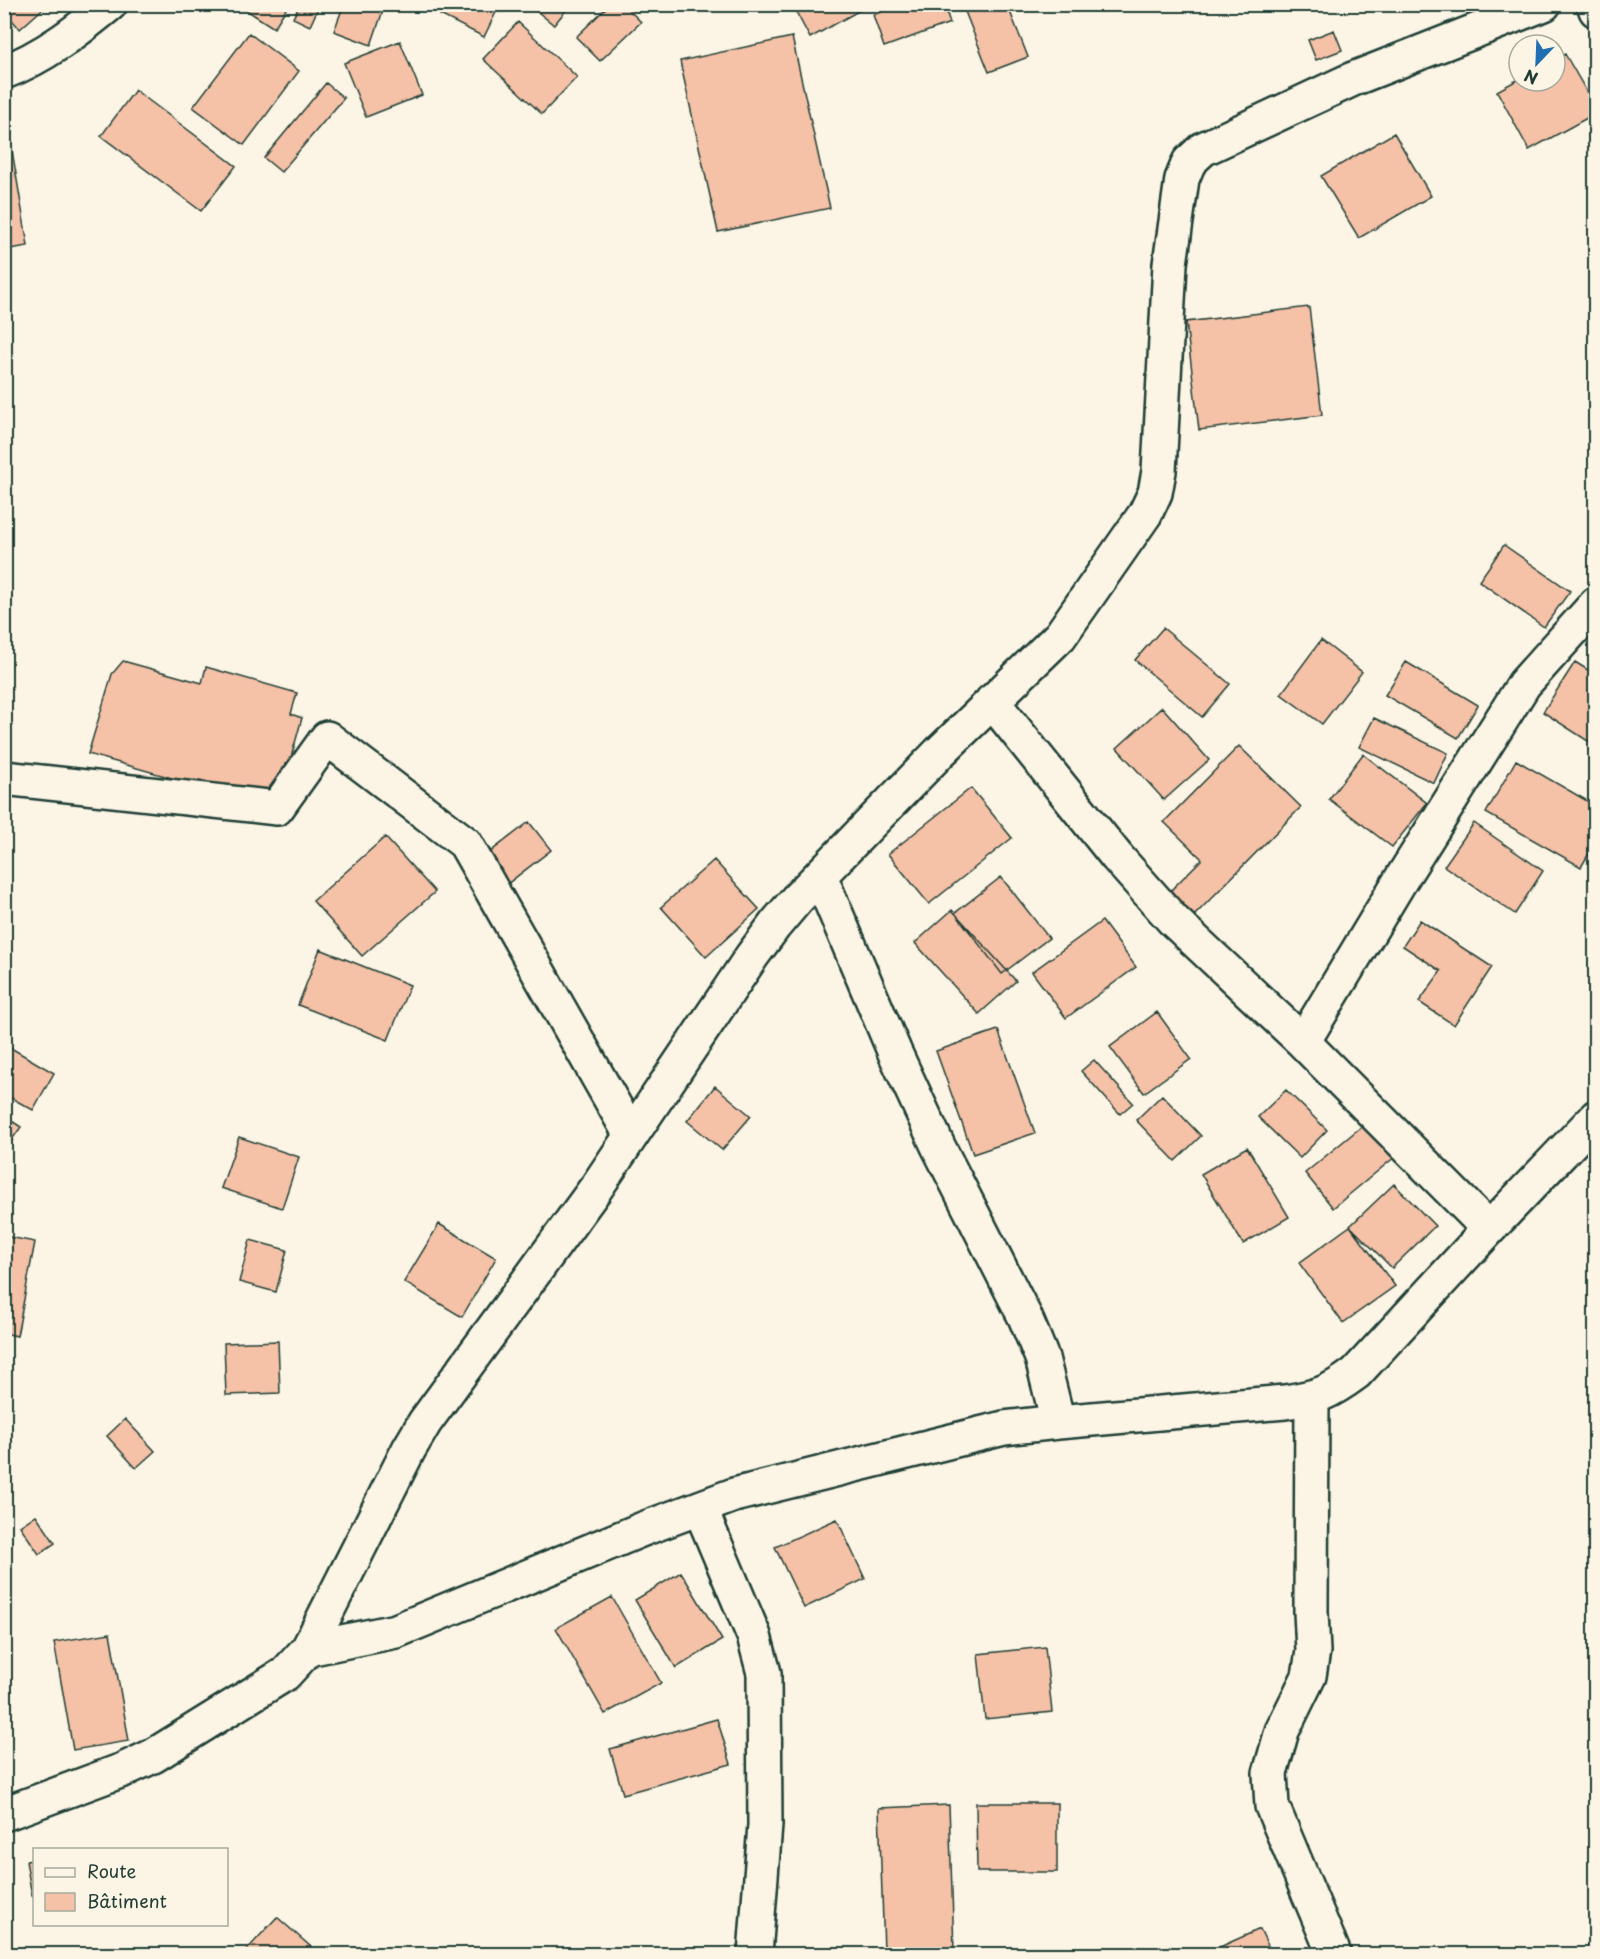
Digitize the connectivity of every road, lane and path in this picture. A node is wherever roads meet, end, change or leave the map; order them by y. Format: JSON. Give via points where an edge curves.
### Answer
{"nodes":[{"id":1,"x":110,"y":4,"type":"edge"},
{"id":2,"x":1544,"y":4,"type":"edge"},
{"id":3,"x":1594,"y":4,"type":"edge"},
{"id":4,"x":1596,"y":10,"type":"edge"},
{"id":5,"x":4,"y":72,"type":"edge"},
{"id":6,"x":1596,"y":604,"type":"edge"},
{"id":7,"x":992,"y":701,"type":"junction"},
{"id":8,"x":4,"y":778,"type":"edge"},
{"id":9,"x":820,"y":876,"type":"junction"},
{"id":10,"x":1303,"y":1042,"type":"junction"},
{"id":11,"x":1596,"y":1117,"type":"edge"},
{"id":12,"x":631,"y":1135,"type":"junction"},
{"id":13,"x":1489,"y":1228,"type":"junction"},
{"id":14,"x":1312,"y":1398,"type":"junction"},
{"id":15,"x":1058,"y":1422,"type":"junction"},
{"id":16,"x":700,"y":1508,"type":"junction"},
{"id":17,"x":308,"y":1649,"type":"junction"},
{"id":18,"x":4,"y":1814,"type":"edge"},
{"id":19,"x":755,"y":1954,"type":"edge"},
{"id":20,"x":1334,"y":1954,"type":"edge"}],
"edges":[{"from":1,"to":5,"type":"street","via":[[75,34],[22,66]]},
{"from":2,"to":7,"type":"street","via":[[1353,79],[1203,149],[1189,162],[1182,179],[1170,264],[1155,494],[1060,636]]},
{"from":3,"to":4,"type":"street"},
{"from":6,"to":10,"type":"street","via":[[1524,684]]},
{"from":7,"to":9,"type":"street"},
{"from":7,"to":10,"type":"street","via":[[1117,857],[1173,920]]},
{"from":8,"to":12,"type":"street","via":[[277,808],[327,738],[465,843]]},
{"from":9,"to":12,"type":"street","via":[[752,956]]},
{"from":9,"to":15,"type":"street","via":[[938,1146],[1025,1317],[1042,1358]]},
{"from":10,"to":13,"type":"street"},
{"from":11,"to":13,"type":"street"},
{"from":12,"to":17,"type":"street","via":[[424,1422]]},
{"from":13,"to":14,"type":"street","via":[[1356,1373],[1333,1390]]},
{"from":14,"to":15,"type":"street"},
{"from":14,"to":20,"type":"street","via":[[1313,1651],[1309,1676],[1282,1731],[1270,1773],[1272,1806]]},
{"from":15,"to":16,"type":"street","via":[[993,1431],[734,1495]]},
{"from":16,"to":17,"type":"street","via":[[396,1631]]},
{"from":16,"to":19,"type":"street","via":[[754,1635],[764,1673],[765,1825]]},
{"from":17,"to":18,"type":"street","via":[[285,1674],[153,1756]]}]}
